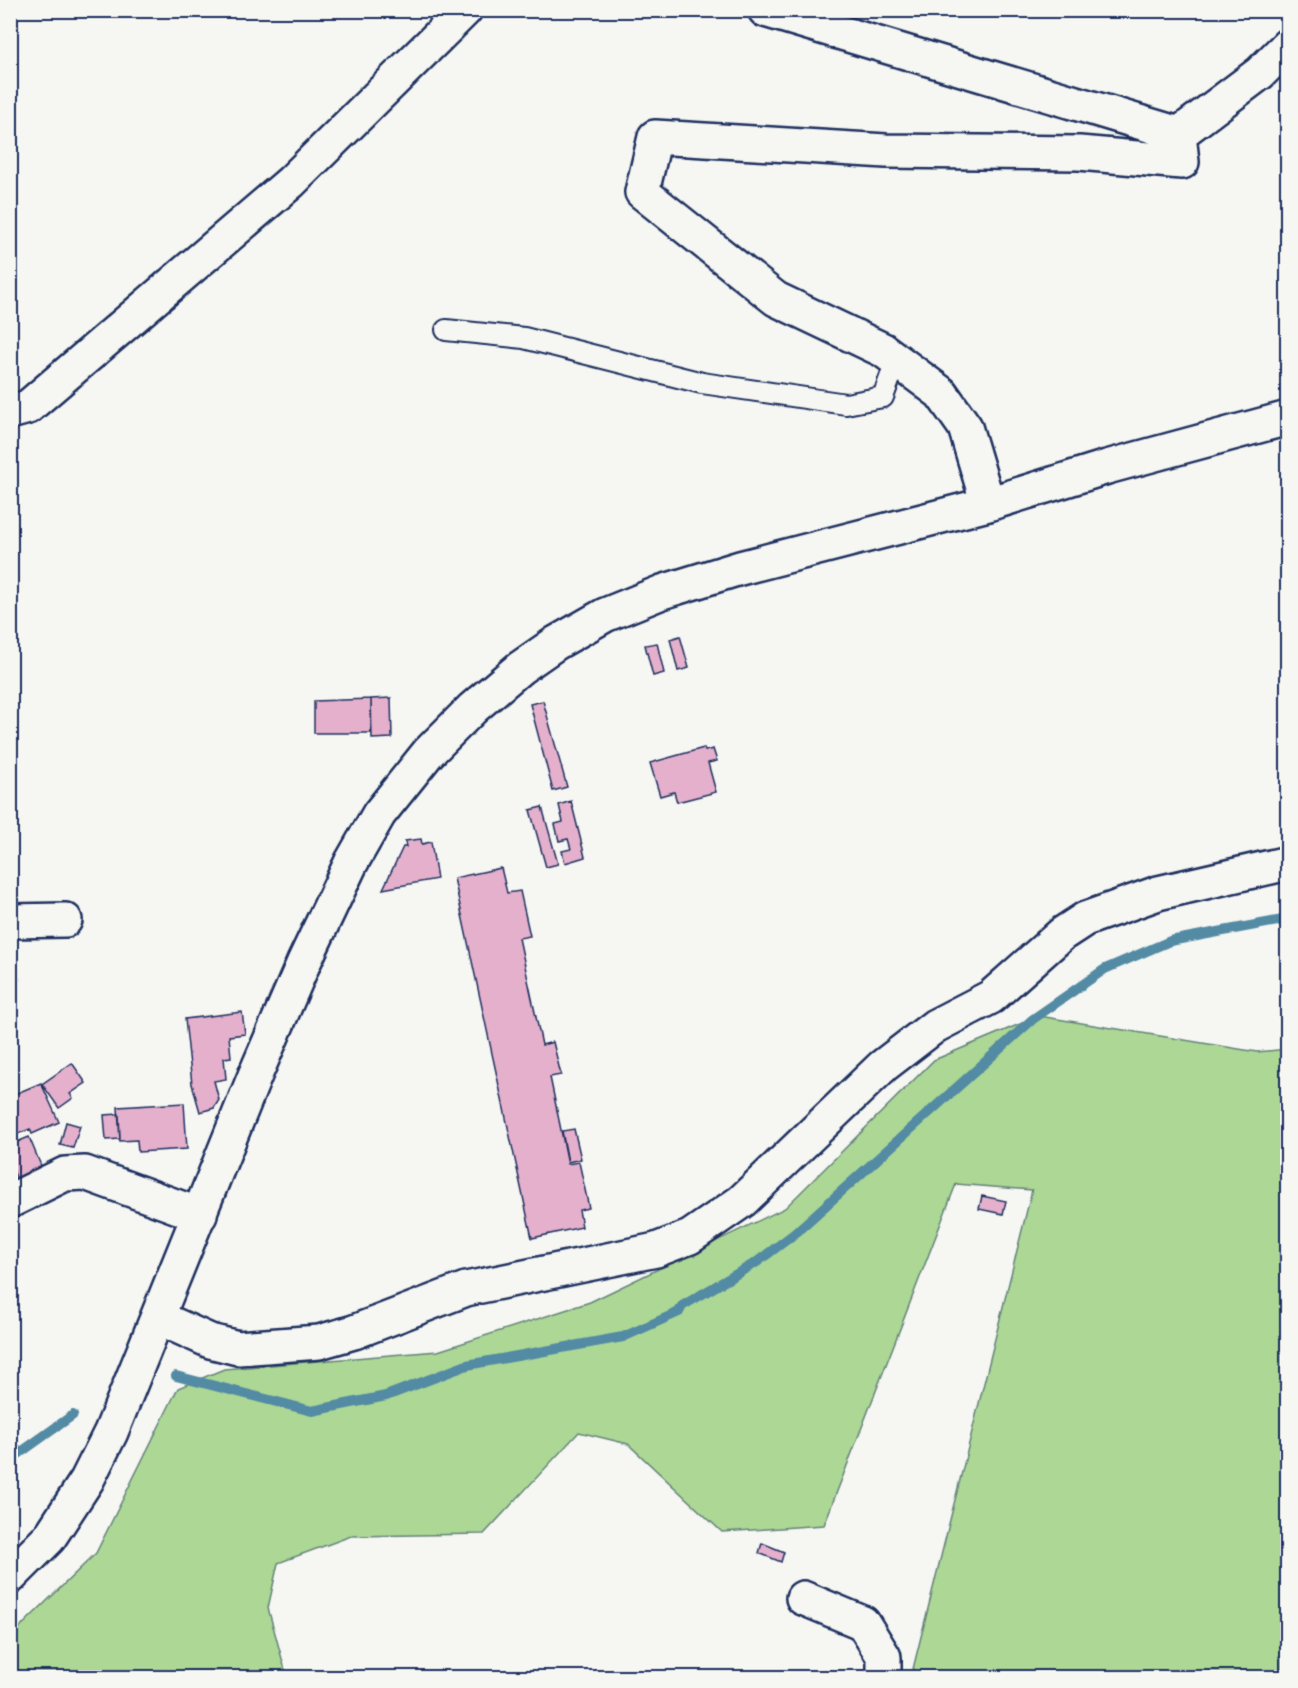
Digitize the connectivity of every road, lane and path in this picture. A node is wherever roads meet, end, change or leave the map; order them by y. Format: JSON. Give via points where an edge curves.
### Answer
{"nodes":[{"id":1,"x":465,"y":10,"type":"edge"},
{"id":2,"x":765,"y":10,"type":"edge"},
{"id":3,"x":1287,"y":45,"type":"edge"},
{"id":4,"x":1179,"y":134,"type":"junction"},
{"id":5,"x":446,"y":330,"type":"dead end"},
{"id":6,"x":897,"y":359,"type":"junction"},
{"id":7,"x":10,"y":412,"type":"edge"},
{"id":8,"x":1287,"y":418,"type":"edge"},
{"id":9,"x":988,"y":504,"type":"junction"},
{"id":10,"x":1287,"y":863,"type":"edge"},
{"id":11,"x":64,"y":920,"type":"dead end"},
{"id":12,"x":10,"y":921,"type":"edge"},
{"id":13,"x":10,"y":1201,"type":"edge"},
{"id":14,"x":200,"y":1215,"type":"junction"},
{"id":15,"x":159,"y":1318,"type":"junction"},
{"id":16,"x":10,"y":1577,"type":"edge"},
{"id":17,"x":803,"y":1598,"type":"dead end"},
{"id":18,"x":884,"y":1677,"type":"edge"}],
"edges":[{"from":1,"to":7,"type":"street","via":[[291,182],[28,407]]},
{"from":2,"to":4,"type":"street"},
{"from":3,"to":4,"type":"street","via":[[1260,73]]},
{"from":4,"to":6,"type":"street","via":[[1182,162],[1079,153],[886,151],[655,137],[642,192],[776,299]]},
{"from":5,"to":6,"type":"lane","via":[[524,338],[702,383],[846,405],[884,397]]},
{"from":6,"to":9,"type":"street","via":[[941,393],[965,427]]},
{"from":8,"to":9,"type":"street"},
{"from":9,"to":14,"type":"street","via":[[662,592],[605,615],[556,643],[473,708],[428,753],[379,814],[351,863],[256,1073]]},
{"from":10,"to":15,"type":"street","via":[[1158,893],[1085,919],[1062,934],[991,997],[935,1026],[883,1066],[742,1202],[690,1237],[656,1250],[466,1289],[319,1342],[238,1348],[210,1341]]},
{"from":11,"to":12,"type":"street"},
{"from":13,"to":14,"type":"street","via":[[65,1174],[86,1173]]},
{"from":14,"to":15,"type":"street"},
{"from":15,"to":16,"type":"street","via":[[87,1480],[49,1538]]},
{"from":17,"to":18,"type":"street","via":[[862,1623],[884,1657]]}]}
